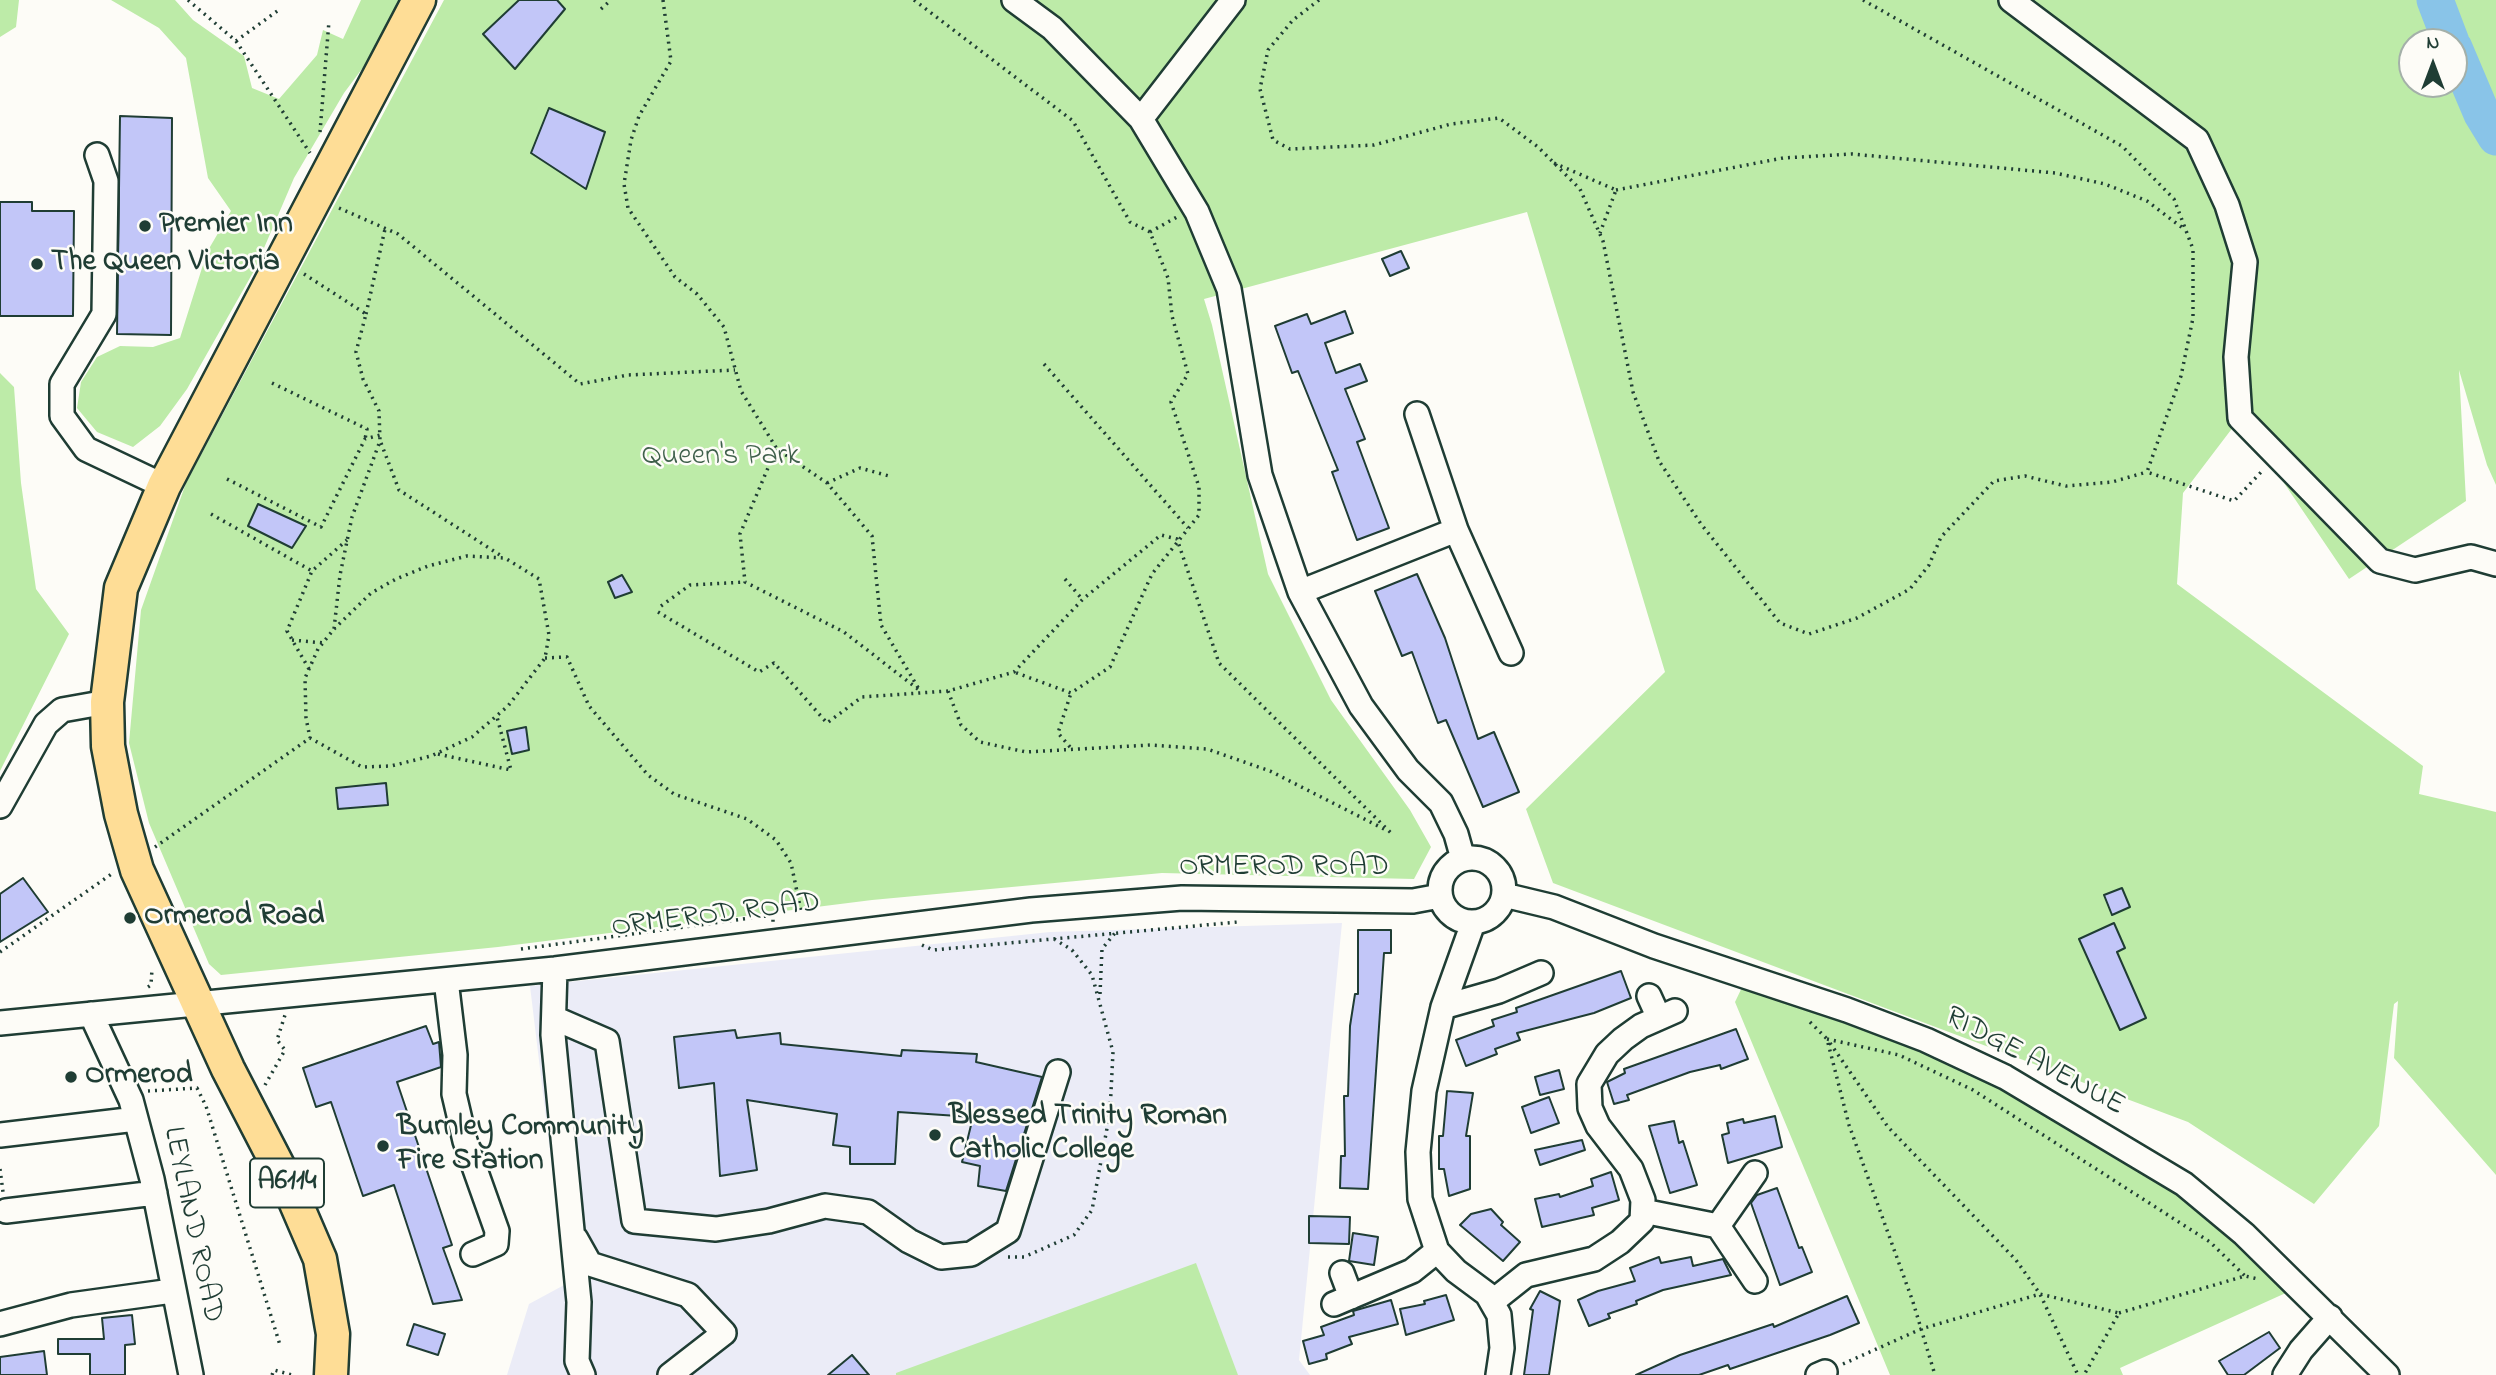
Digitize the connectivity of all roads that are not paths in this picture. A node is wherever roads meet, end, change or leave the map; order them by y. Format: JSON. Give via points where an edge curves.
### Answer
{"nodes":[{"id":1,"x":419,"y":0,"type":"edge"},
{"id":2,"x":1014,"y":0,"type":"edge"},
{"id":3,"x":1233,"y":0,"type":"edge"},
{"id":4,"x":2011,"y":0,"type":"edge"},
{"id":5,"x":1141,"y":119,"type":"junction"},
{"id":6,"x":97,"y":155,"type":"dead end"},
{"id":7,"x":1417,"y":414,"type":"dead end"},
{"id":8,"x":164,"y":486,"type":"junction"},
{"id":9,"x":1456,"y":530,"type":"junction"},
{"id":10,"x":2496,"y":564,"type":"edge"},
{"id":11,"x":1300,"y":592,"type":"junction"},
{"id":12,"x":1511,"y":653,"type":"dead end"},
{"id":13,"x":107,"y":702,"type":"junction"},
{"id":14,"x":0,"y":806,"type":"edge"},
{"id":15,"x":1463,"y":859,"type":"junction"},
{"id":16,"x":1504,"y":895,"type":"junction"},
{"id":17,"x":1440,"y":896,"type":"junction"},
{"id":18,"x":1474,"y":923,"type":"junction"},
{"id":19,"x":555,"y":968,"type":"junction"},
{"id":20,"x":1541,"y":973,"type":"dead end"},
{"id":21,"x":446,"y":980,"type":"junction"},
{"id":22,"x":1649,"y":996,"type":"dead end"},
{"id":23,"x":198,"y":1003,"type":"junction"},
{"id":24,"x":1443,"y":1007,"type":"junction"},
{"id":25,"x":91,"y":1014,"type":"junction"},
{"id":26,"x":554,"y":1018,"type":"junction"},
{"id":27,"x":0,"y":1023,"type":"edge"},
{"id":28,"x":1058,"y":1072,"type":"dead end"},
{"id":29,"x":136,"y":1119,"type":"junction"},
{"id":30,"x":0,"y":1135,"type":"edge"},
{"id":31,"x":1755,"y":1173,"type":"dead end"},
{"id":32,"x":155,"y":1193,"type":"junction"},
{"id":33,"x":6,"y":1211,"type":"dead end"},
{"id":34,"x":1643,"y":1211,"type":"junction"},
{"id":35,"x":1718,"y":1226,"type":"junction"},
{"id":36,"x":573,"y":1234,"type":"junction"},
{"id":37,"x":1437,"y":1251,"type":"junction"},
{"id":38,"x":473,"y":1254,"type":"dead end"},
{"id":39,"x":1342,"y":1273,"type":"dead end"},
{"id":40,"x":1755,"y":1281,"type":"dead end"},
{"id":41,"x":172,"y":1292,"type":"junction"},
{"id":42,"x":1492,"y":1302,"type":"junction"},
{"id":43,"x":2330,"y":1318,"type":"junction"},
{"id":44,"x":0,"y":1324,"type":"edge"},
{"id":45,"x":191,"y":1375,"type":"edge"},
{"id":46,"x":331,"y":1375,"type":"edge"},
{"id":47,"x":583,"y":1375,"type":"edge"},
{"id":48,"x":670,"y":1375,"type":"edge"},
{"id":49,"x":1498,"y":1375,"type":"edge"},
{"id":50,"x":2285,"y":1375,"type":"edge"},
{"id":51,"x":2387,"y":1375,"type":"edge"}],
"edges":[{"from":1,"to":8,"type":"highway","number":"A6114"},
{"from":2,"to":5,"type":"street","via":[[1052,29]]},
{"from":3,"to":5,"type":"street"},
{"from":4,"to":10,"type":"street","via":[[2197,140],[2228,205],[2245,262],[2236,357],[2241,418],[2380,561],[2415,570],[2471,557]]},
{"from":5,"to":11,"type":"street","via":[[1194,207],[1229,289],[1260,475]]},
{"from":6,"to":8,"type":"street","via":[[106,181],[104,314],[62,384],[62,416],[86,449]]},
{"from":7,"to":9,"type":"street"},
{"from":8,"to":13,"type":"highway","number":"A6114","via":[[121,588]]},
{"from":9,"to":11,"type":"street"},
{"from":9,"to":12,"type":"street"},
{"from":11,"to":15,"type":"street","via":[[1361,706],[1408,769],[1441,803]]},
{"from":13,"to":14,"type":"street","via":[[62,710],[46,724]]},
{"from":13,"to":23,"type":"highway","number":"A6114","via":[[108,746],[134,859]]},
{"from":15,"to":16,"type":"street","via":[[1493,865]]},
{"from":15,"to":17,"type":"street","via":[[1442,877]]},
{"from":16,"to":18,"type":"street","via":[[1494,914]]},
{"from":16,"to":43,"type":"street","name":"RIDGE AVENUE","via":[[1553,907],[1847,1010],[2006,1077],[2184,1184],[2244,1234]]},
{"from":17,"to":18,"type":"street","via":[[1456,918]]},
{"from":17,"to":19,"type":"street","name":"ORMEROD ROAD","via":[[1413,901],[1182,898],[1044,909]]},
{"from":18,"to":24,"type":"street"},
{"from":19,"to":21,"type":"street","name":"ORMEROD ROAD"},
{"from":19,"to":26,"type":"street"},
{"from":20,"to":24,"type":"street"},
{"from":21,"to":23,"type":"street","name":"ORMEROD ROAD"},
{"from":21,"to":38,"type":"street","via":[[455,1055],[454,1094],[465,1142],[497,1230],[496,1244]]},
{"from":22,"to":34,"type":"street","via":[[1667,1015],[1641,1026],[1607,1054],[1589,1084],[1590,1108],[1631,1169]]},
{"from":23,"to":25,"type":"street","name":"ORMEROD ROAD"},
{"from":23,"to":46,"type":"highway","number":"A6114","via":[[320,1259],[333,1334]]},
{"from":24,"to":37,"type":"street","via":[[1424,1091],[1419,1152],[1420,1199]]},
{"from":25,"to":27,"type":"street","name":"ORMEROD ROAD"},
{"from":25,"to":29,"type":"street","name":"LEYLAND ROAD"},
{"from":26,"to":28,"type":"street","via":[[607,1041],[634,1221],[716,1229],[825,1206],[868,1212],[909,1241],[941,1256],[971,1254],[1008,1231]]},
{"from":26,"to":36,"type":"street"},
{"from":29,"to":30,"type":"street"},
{"from":29,"to":32,"type":"street","name":"LEYLAND ROAD"},
{"from":31,"to":35,"type":"street"},
{"from":32,"to":33,"type":"street"},
{"from":32,"to":41,"type":"street","name":"LEYLAND ROAD"},
{"from":34,"to":35,"type":"street"},
{"from":34,"to":42,"type":"street","via":[[1642,1221],[1594,1259],[1526,1275]]},
{"from":35,"to":40,"type":"street"},
{"from":36,"to":47,"type":"street","via":[[579,1302],[577,1361]]},
{"from":36,"to":48,"type":"street","via":[[590,1264],[688,1295],[724,1333]]},
{"from":37,"to":39,"type":"street","via":[[1412,1271],[1343,1301]]},
{"from":37,"to":42,"type":"street"},
{"from":41,"to":44,"type":"street","via":[[71,1305]]},
{"from":41,"to":45,"type":"street","name":"LEYLAND ROAD"},
{"from":42,"to":49,"type":"street","via":[[1499,1315],[1502,1348]]},
{"from":43,"to":50,"type":"street"},
{"from":43,"to":51,"type":"street","name":"RIDGE AVENUE"}]}
